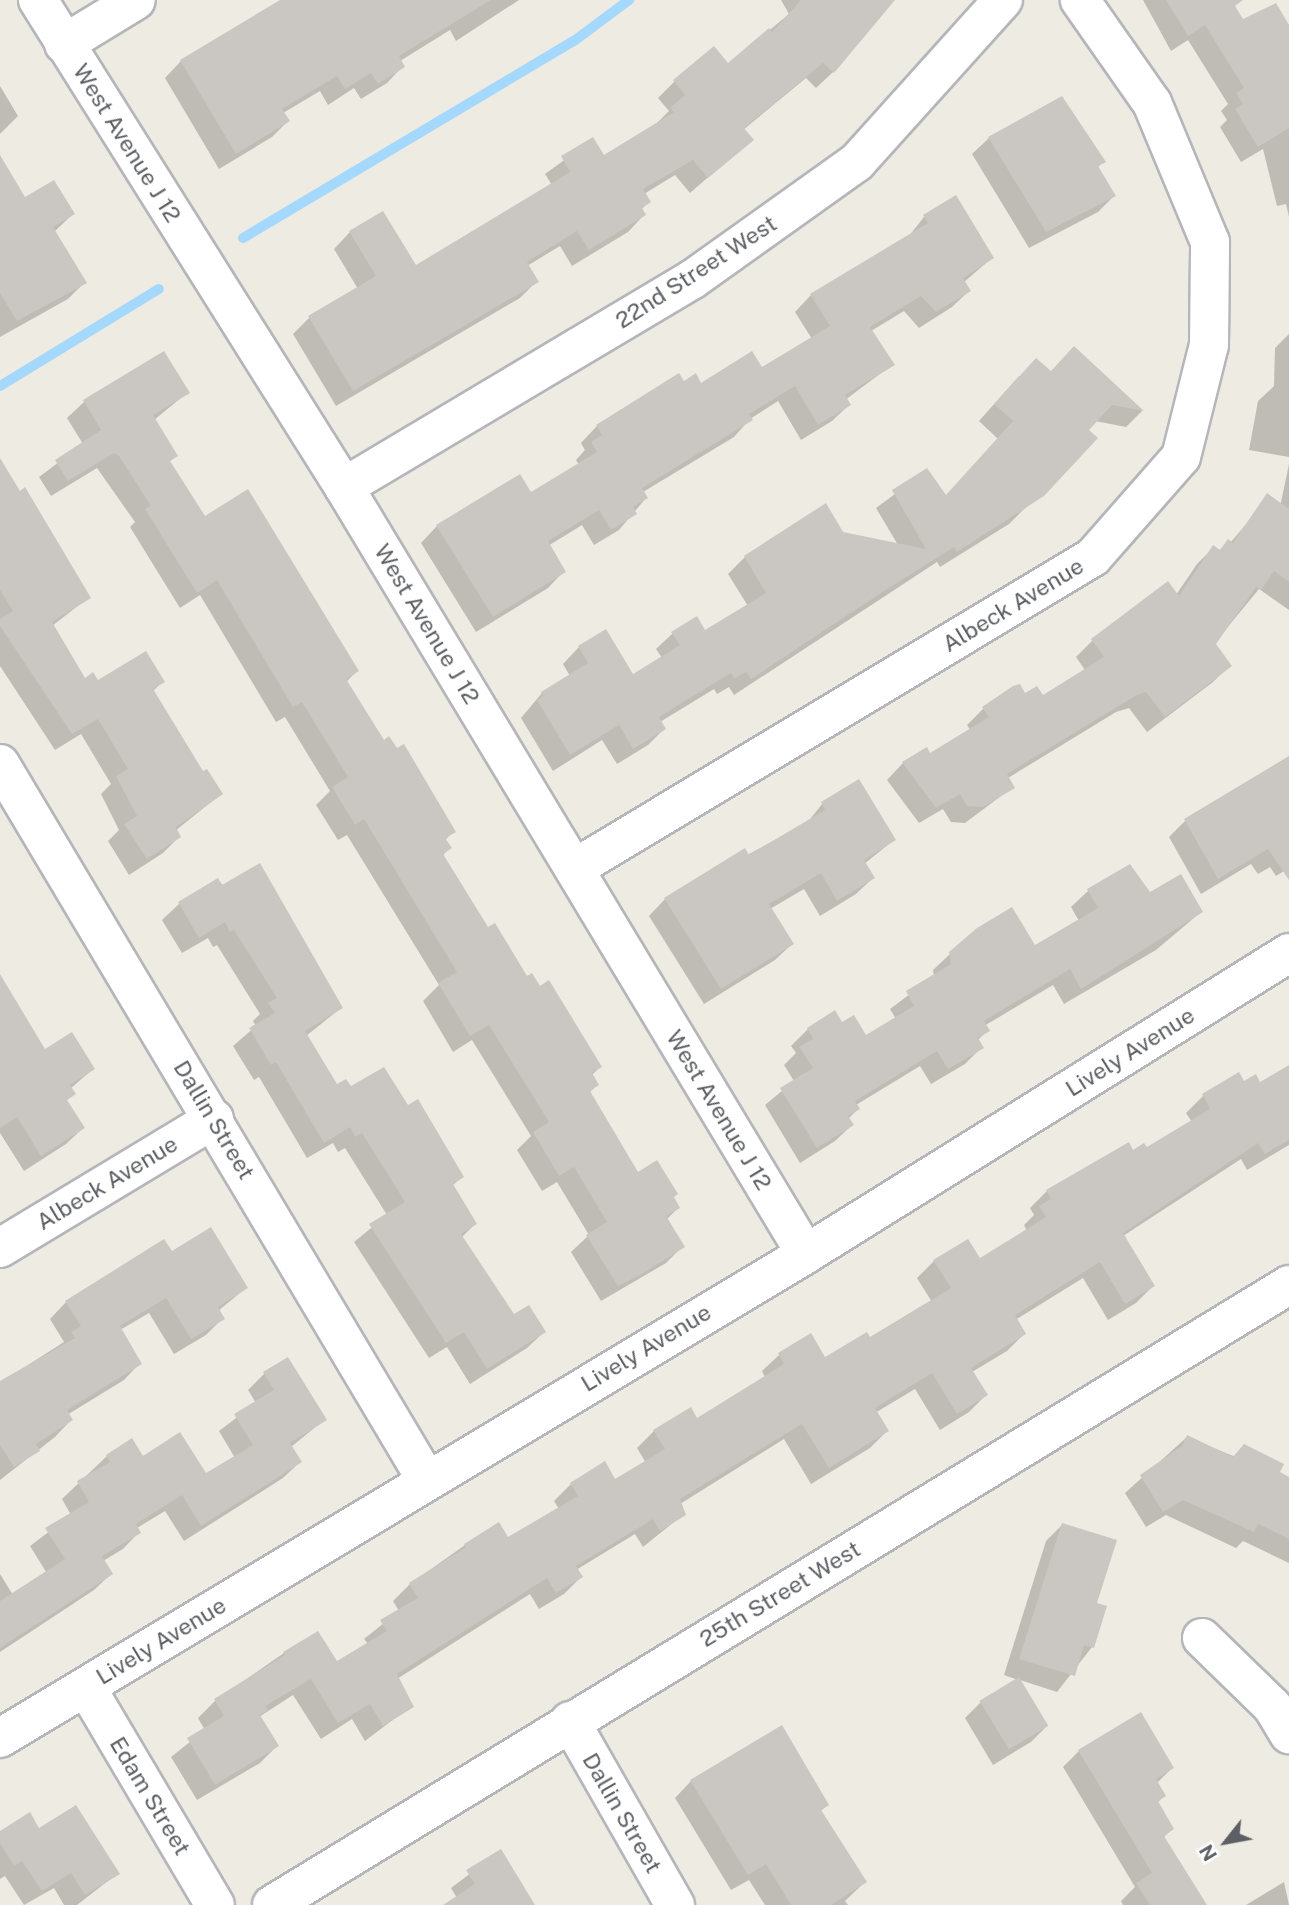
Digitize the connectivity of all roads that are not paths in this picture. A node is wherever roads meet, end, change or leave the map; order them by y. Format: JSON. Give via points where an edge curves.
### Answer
{"nodes":[{"id":1,"x":38,"y":0,"type":"edge"},
{"id":2,"x":136,"y":0,"type":"edge"},
{"id":3,"x":1003,"y":0,"type":"edge"},
{"id":4,"x":1080,"y":0,"type":"edge"},
{"id":5,"x":64,"y":44,"type":"junction"},
{"id":6,"x":344,"y":487,"type":"junction"},
{"id":7,"x":0,"y":764,"type":"edge"},
{"id":8,"x":575,"y":868,"type":"junction"},
{"id":9,"x":1289,"y":953,"type":"edge"},
{"id":10,"x":214,"y":1119,"type":"junction"},
{"id":11,"x":0,"y":1248,"type":"edge"},
{"id":12,"x":806,"y":1254,"type":"junction"},
{"id":13,"x":1289,"y":1285,"type":"edge"},
{"id":14,"x":426,"y":1479,"type":"junction"},
{"id":15,"x":1202,"y":1638,"type":"dead end"},
{"id":16,"x":86,"y":1687,"type":"junction"},
{"id":17,"x":570,"y":1721,"type":"junction"},
{"id":18,"x":1289,"y":1734,"type":"edge"},
{"id":19,"x":0,"y":1738,"type":"edge"},
{"id":20,"x":215,"y":1905,"type":"edge"},
{"id":21,"x":272,"y":1905,"type":"edge"},
{"id":22,"x":675,"y":1905,"type":"edge"}],
"edges":[{"from":1,"to":5,"type":"street","name":"West Avenue J 12"},
{"from":2,"to":5,"type":"street"},
{"from":3,"to":6,"type":"street","name":"22nd Street West","via":[[857,162],[692,279]]},
{"from":4,"to":8,"type":"street","name":"Albeck Avenue","via":[[1152,103],[1210,242],[1209,345],[1181,457],[1093,557]]},
{"from":5,"to":6,"type":"street","name":"West Avenue J 12"},
{"from":6,"to":8,"type":"street","name":"West Avenue J 12"},
{"from":7,"to":10,"type":"street","name":"Dallin Street"},
{"from":8,"to":12,"type":"street","name":"West Avenue J 12"},
{"from":9,"to":12,"type":"street","name":"Lively Avenue"},
{"from":10,"to":11,"type":"street","name":"Albeck Avenue"},
{"from":10,"to":14,"type":"street","name":"Dallin Street"},
{"from":12,"to":14,"type":"street","name":"Lively Avenue"},
{"from":13,"to":17,"type":"street","name":"25th Street West"},
{"from":14,"to":16,"type":"street","name":"Lively Avenue"},
{"from":15,"to":18,"type":"street","via":[[1272,1706]]},
{"from":16,"to":19,"type":"street","name":"Lively Avenue"},
{"from":16,"to":20,"type":"street","name":"Edam Street"},
{"from":17,"to":21,"type":"street","name":"25th Street West"},
{"from":17,"to":22,"type":"street","name":"Dallin Street"}]}
